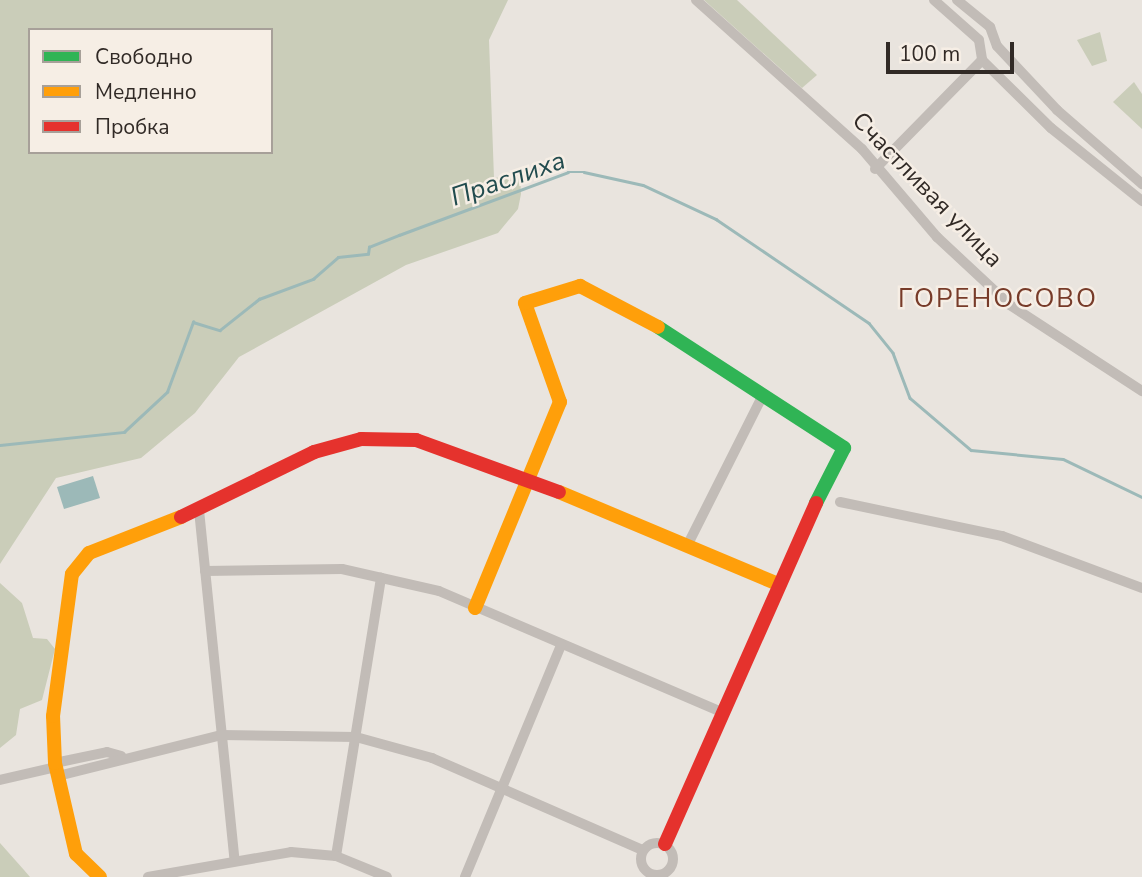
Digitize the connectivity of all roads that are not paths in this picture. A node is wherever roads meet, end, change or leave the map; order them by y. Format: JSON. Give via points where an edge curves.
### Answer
{"nodes":[{"id":1,"x":696,"y":0,"type":"edge"},
{"id":2,"x":934,"y":0,"type":"edge"},
{"id":3,"x":957,"y":0,"type":"edge"},
{"id":4,"x":982,"y":60,"type":"junction"},
{"id":5,"x":875,"y":169,"type":"junction"},
{"id":6,"x":1142,"y":184,"type":"edge"},
{"id":7,"x":1142,"y":201,"type":"edge"},
{"id":8,"x":1142,"y":391,"type":"edge"},
{"id":9,"x":763,"y":395,"type":"junction"},
{"id":10,"x":528,"y":481,"type":"junction"},
{"id":11,"x":841,"y":502,"type":"dead end"},
{"id":12,"x":199,"y":510,"type":"junction"},
{"id":13,"x":687,"y":546,"type":"junction"},
{"id":14,"x":205,"y":571,"type":"junction"},
{"id":15,"x":382,"y":578,"type":"junction"},
{"id":16,"x":776,"y":583,"type":"junction"},
{"id":17,"x":1142,"y":588,"type":"edge"},
{"id":18,"x":475,"y":608,"type":"junction"},
{"id":19,"x":561,"y":645,"type":"junction"},
{"id":20,"x":721,"y":712,"type":"junction"},
{"id":21,"x":221,"y":735,"type":"junction"},
{"id":22,"x":356,"y":737,"type":"junction"},
{"id":23,"x":56,"y":769,"type":"junction"},
{"id":24,"x":0,"y":780,"type":"edge"},
{"id":25,"x":501,"y":789,"type":"junction"},
{"id":26,"x":665,"y":844,"type":"junction"},
{"id":27,"x":643,"y":850,"type":"junction"},
{"id":28,"x":336,"y":856,"type":"junction"},
{"id":29,"x":234,"y":857,"type":"junction"},
{"id":30,"x":652,"y":876,"type":"edge"},
{"id":31,"x":100,"y":877,"type":"edge"},
{"id":32,"x":148,"y":877,"type":"edge"},
{"id":33,"x":387,"y":877,"type":"edge"},
{"id":34,"x":464,"y":877,"type":"edge"}],
"edges":[{"from":1,"to":5,"type":"street","name":"Счастливая улица","via":[[862,149]]},
{"from":2,"to":4,"type":"street","via":[[979,40]]},
{"from":3,"to":6,"type":"street","via":[[990,27],[997,46],[1057,110]]},
{"from":4,"to":5,"type":"street"},
{"from":4,"to":7,"type":"street","via":[[1051,128]]},
{"from":5,"to":8,"type":"street","name":"Счастливая улица","via":[[1010,305]]},
{"from":9,"to":10,"type":"street","via":[[618,301],[580,286],[546,295],[525,303],[560,402]]},
{"from":9,"to":13,"type":"street"},
{"from":9,"to":16,"type":"street","via":[[844,448]]},
{"from":10,"to":12,"type":"street","via":[[416,440],[360,439],[314,452]]},
{"from":10,"to":13,"type":"street"},
{"from":10,"to":18,"type":"street"},
{"from":11,"to":17,"type":"street","via":[[1002,536]]},
{"from":12,"to":14,"type":"street"},
{"from":12,"to":23,"type":"street","via":[[89,553],[72,574],[53,716]]},
{"from":13,"to":16,"type":"street"},
{"from":14,"to":15,"type":"street","via":[[299,566]]},
{"from":14,"to":21,"type":"street"},
{"from":15,"to":18,"type":"street","via":[[439,591]]},
{"from":15,"to":22,"type":"street"},
{"from":16,"to":20,"type":"street"},
{"from":18,"to":19,"type":"street"},
{"from":19,"to":20,"type":"street"},
{"from":19,"to":25,"type":"street"},
{"from":20,"to":26,"type":"street"},
{"from":21,"to":22,"type":"street"},
{"from":21,"to":23,"type":"street","via":[[121,756],[107,752]]},
{"from":21,"to":29,"type":"street"},
{"from":22,"to":25,"type":"street","via":[[432,758]]},
{"from":22,"to":28,"type":"street"},
{"from":23,"to":24,"type":"street"},
{"from":23,"to":31,"type":"street","via":[[76,854]]},
{"from":25,"to":27,"type":"street"},
{"from":25,"to":34,"type":"street"},
{"from":26,"to":27,"type":"street"},
{"from":26,"to":30,"type":"street","via":[[672,864]]},
{"from":27,"to":30,"type":"street","via":[[640,860]]},
{"from":28,"to":29,"type":"street","via":[[291,852]]},
{"from":28,"to":33,"type":"street"},
{"from":29,"to":32,"type":"street"}]}
